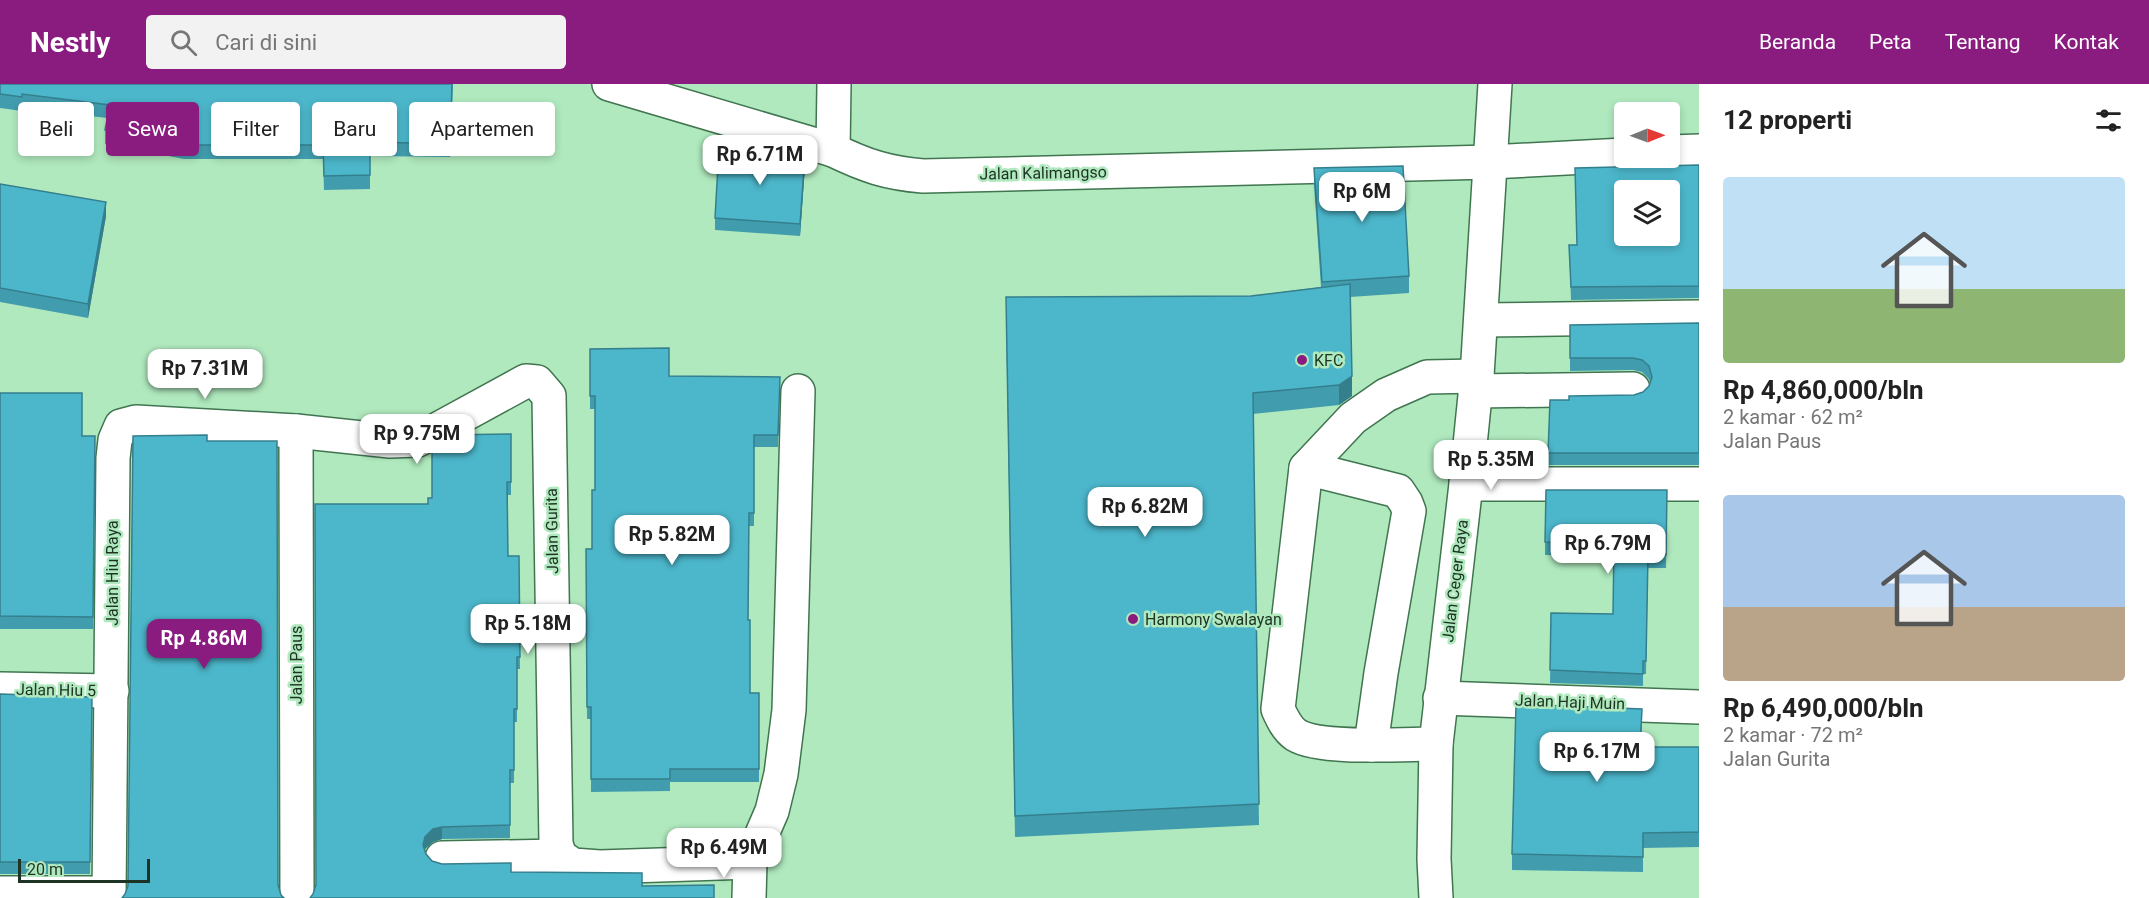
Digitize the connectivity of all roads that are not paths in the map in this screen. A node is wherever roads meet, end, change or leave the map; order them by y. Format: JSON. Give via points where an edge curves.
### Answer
{"nodes":[{"id":1,"x":609,"y":84,"type":"edge"},
{"id":2,"x":834,"y":84,"type":"edge"},
{"id":3,"x":1495,"y":84,"type":"edge"},
{"id":4,"x":833,"y":150,"type":"junction"},
{"id":5,"x":1699,"y":151,"type":"edge"},
{"id":6,"x":1680,"y":152,"type":"edge"},
{"id":7,"x":1614,"y":156,"type":"edge"},
{"id":8,"x":1490,"y":162,"type":"junction"},
{"id":9,"x":1699,"y":317,"type":"edge"},
{"id":10,"x":1482,"y":320,"type":"junction"},
{"id":11,"x":1476,"y":384,"type":"junction"},
{"id":12,"x":1633,"y":389,"type":"dead end"},
{"id":13,"x":798,"y":391,"type":"dead end"},
{"id":14,"x":296,"y":431,"type":"junction"},
{"id":15,"x":1306,"y":468,"type":"junction"},
{"id":16,"x":1466,"y":484,"type":"junction"},
{"id":17,"x":1699,"y":484,"type":"edge"},
{"id":18,"x":0,"y":689,"type":"edge"},
{"id":19,"x":112,"y":691,"type":"junction"},
{"id":20,"x":1440,"y":698,"type":"junction"},
{"id":21,"x":1699,"y":707,"type":"edge"},
{"id":22,"x":1436,"y":744,"type":"junction"},
{"id":23,"x":1371,"y":745,"type":"junction"},
{"id":24,"x":560,"y":856,"type":"junction"},
{"id":25,"x":442,"y":858,"type":"dead end"},
{"id":26,"x":750,"y":862,"type":"junction"},
{"id":27,"x":0,"y":893,"type":"edge"},
{"id":28,"x":109,"y":896,"type":"edge"},
{"id":29,"x":297,"y":898,"type":"edge"},
{"id":30,"x":749,"y":898,"type":"edge"},
{"id":31,"x":1436,"y":898,"type":"edge"}],
"edges":[{"from":1,"to":4,"type":"street","name":"Jalan Kalimangso"},
{"from":2,"to":4,"type":"street"},
{"from":3,"to":8,"type":"street","name":"Jalan Ceger Raya"},
{"from":4,"to":8,"type":"street","name":"Jalan Kalimangso","via":[[863,165],[923,176]]},
{"from":5,"to":6,"type":"street"},
{"from":7,"to":8,"type":"street","name":"Jalan Kalimangso"},
{"from":8,"to":10,"type":"street","name":"Jalan Ceger Raya"},
{"from":9,"to":10,"type":"street"},
{"from":10,"to":11,"type":"street","name":"Jalan Ceger Raya"},
{"from":11,"to":12,"type":"street"},
{"from":11,"to":15,"type":"street","via":[[1427,376],[1386,395],[1353,418]]},
{"from":11,"to":16,"type":"street","name":"Jalan Ceger Raya"},
{"from":13,"to":26,"type":"street","via":[[789,710],[772,811]]},
{"from":14,"to":19,"type":"street","name":"Jalan Hiu Raya","via":[[136,422],[121,426],[113,458]]},
{"from":14,"to":24,"type":"street","name":"Jalan Gurita","via":[[390,441],[418,440],[526,381],[537,382],[549,396],[556,844]]},
{"from":14,"to":29,"type":"street","name":"Jalan Paus"},
{"from":15,"to":23,"type":"street","via":[[1278,709],[1296,735],[1318,742]]},
{"from":15,"to":23,"type":"street","via":[[1398,491],[1409,511]]},
{"from":16,"to":17,"type":"street"},
{"from":16,"to":20,"type":"street","name":"Jalan Ceger Raya"},
{"from":18,"to":19,"type":"street","name":"Jalan Hiu 5"},
{"from":19,"to":28,"type":"street","name":"Jalan Hiu Raya"},
{"from":20,"to":21,"type":"street","name":"Jalan Haji Muin"},
{"from":20,"to":22,"type":"street","name":"Jalan Ceger Raya"},
{"from":22,"to":23,"type":"street"},
{"from":22,"to":31,"type":"street","name":"Jalan Ceger Raya"},
{"from":24,"to":25,"type":"street"},
{"from":24,"to":26,"type":"street","via":[[573,865],[600,867]]},
{"from":26,"to":30,"type":"street"},
{"from":27,"to":28,"type":"street"}]}
